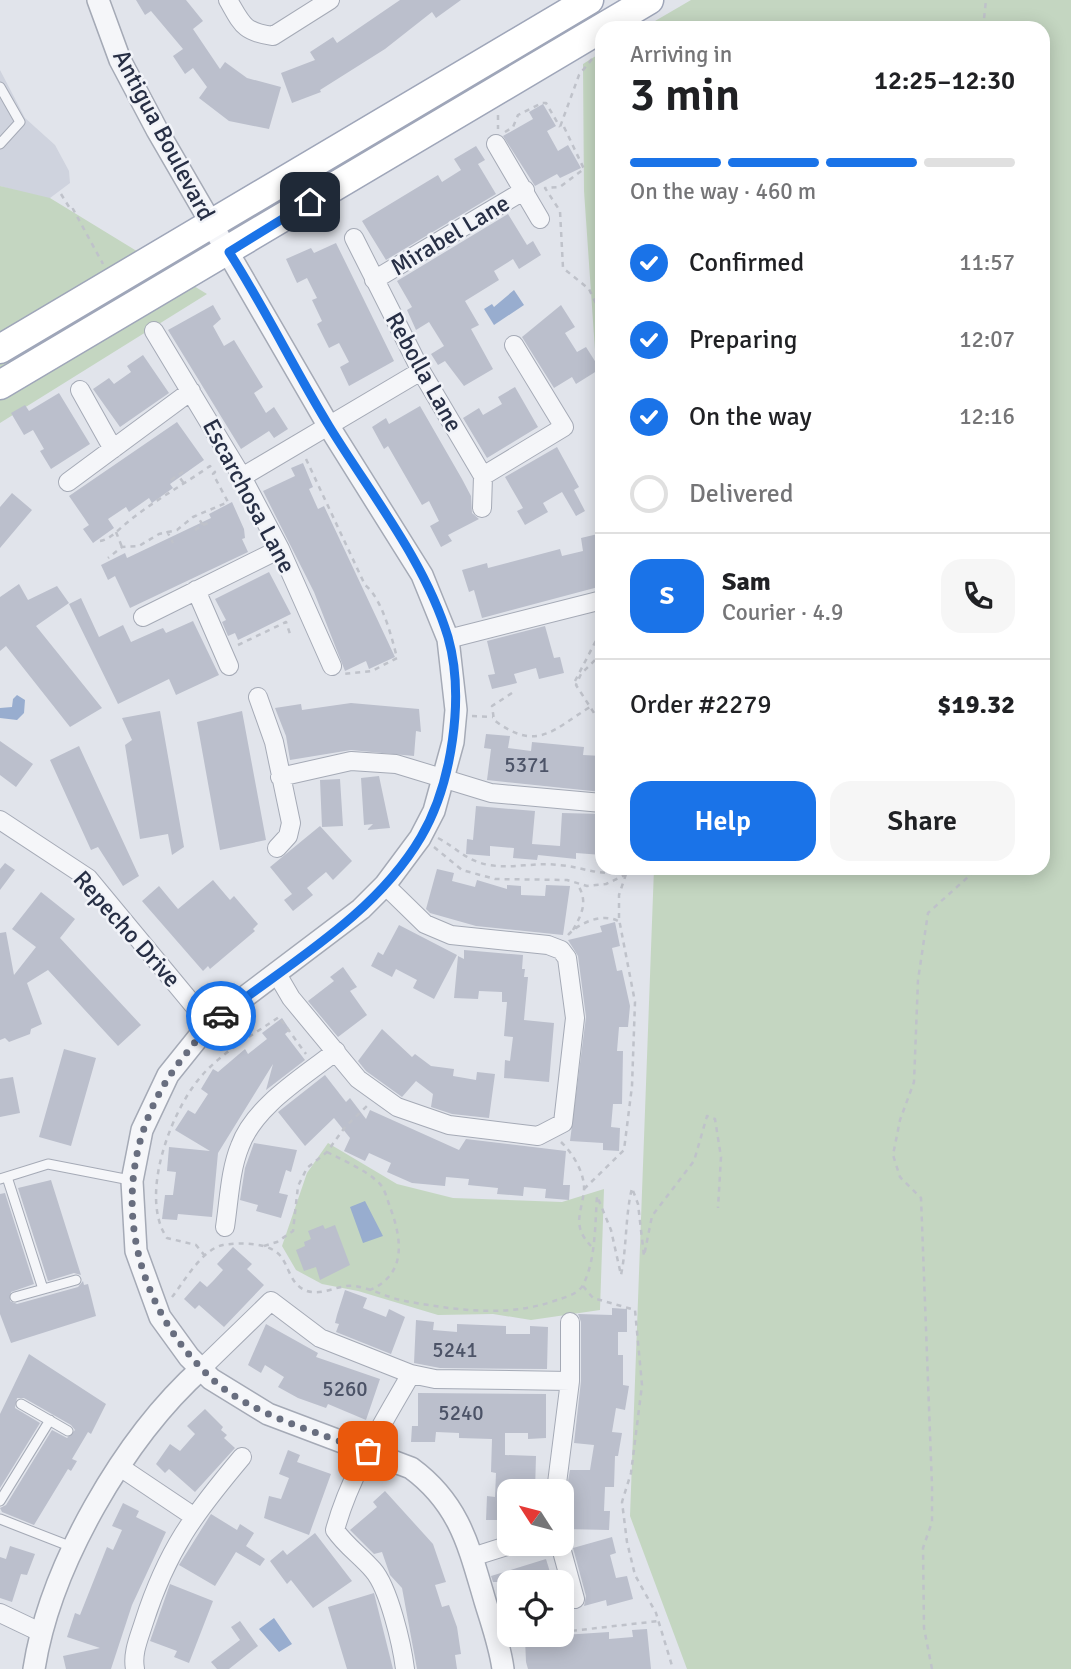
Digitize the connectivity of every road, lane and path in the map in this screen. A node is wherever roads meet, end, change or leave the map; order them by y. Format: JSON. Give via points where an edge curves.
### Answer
{"nodes":[{"id":1,"x":98,"y":0,"type":"edge"},
{"id":2,"x":228,"y":0,"type":"edge"},
{"id":3,"x":330,"y":0,"type":"edge"},
{"id":4,"x":589,"y":0,"type":"edge"},
{"id":5,"x":649,"y":0,"type":"edge"},
{"id":6,"x":986,"y":0,"type":"edge"},
{"id":7,"x":614,"y":21,"type":"edge"},
{"id":8,"x":984,"y":21,"type":"edge"},
{"id":9,"x":595,"y":32,"type":"edge"},
{"id":10,"x":595,"y":55,"type":"edge"},
{"id":11,"x":0,"y":88,"type":"edge"},
{"id":12,"x":495,"y":108,"type":"dead end"},
{"id":13,"x":560,"y":127,"type":"junction"},
{"id":14,"x":0,"y":144,"type":"edge"},
{"id":15,"x":496,"y":144,"type":"dead end"},
{"id":16,"x":525,"y":190,"type":"junction"},
{"id":17,"x":61,"y":194,"type":"dead end"},
{"id":18,"x":540,"y":219,"type":"dead end"},
{"id":19,"x":212,"y":225,"type":"junction"},
{"id":20,"x":354,"y":238,"type":"dead end"},
{"id":21,"x":229,"y":252,"type":"junction"},
{"id":22,"x":103,"y":264,"type":"dead end"},
{"id":23,"x":374,"y":280,"type":"junction"},
{"id":24,"x":595,"y":301,"type":"edge"},
{"id":25,"x":154,"y":331,"type":"dead end"},
{"id":26,"x":514,"y":345,"type":"dead end"},
{"id":27,"x":0,"y":349,"type":"edge"},
{"id":28,"x":421,"y":371,"type":"junction"},
{"id":29,"x":0,"y":385,"type":"edge"},
{"id":30,"x":80,"y":390,"type":"dead end"},
{"id":31,"x":191,"y":391,"type":"junction"},
{"id":32,"x":328,"y":425,"type":"junction"},
{"id":33,"x":113,"y":449,"type":"junction"},
{"id":34,"x":306,"y":458,"type":"dead end"},
{"id":35,"x":183,"y":472,"type":"dead end"},
{"id":36,"x":178,"y":475,"type":"junction"},
{"id":37,"x":242,"y":477,"type":"junction"},
{"id":38,"x":483,"y":477,"type":"junction"},
{"id":39,"x":171,"y":480,"type":"dead end"},
{"id":40,"x":68,"y":482,"type":"dead end"},
{"id":41,"x":185,"y":485,"type":"junction"},
{"id":42,"x":482,"y":508,"type":"dead end"},
{"id":43,"x":197,"y":516,"type":"junction"},
{"id":44,"x":209,"y":522,"type":"dead end"},
{"id":45,"x":203,"y":525,"type":"junction"},
{"id":46,"x":195,"y":530,"type":"dead end"},
{"id":47,"x":167,"y":531,"type":"junction"},
{"id":48,"x":116,"y":532,"type":"junction"},
{"id":49,"x":100,"y":541,"type":"dead end"},
{"id":50,"x":173,"y":543,"type":"dead end"},
{"id":51,"x":122,"y":547,"type":"junction"},
{"id":52,"x":280,"y":549,"type":"junction"},
{"id":53,"x":108,"y":558,"type":"dead end"},
{"id":54,"x":196,"y":590,"type":"junction"},
{"id":55,"x":595,"y":602,"type":"edge"},
{"id":56,"x":143,"y":617,"type":"dead end"},
{"id":57,"x":291,"y":636,"type":"dead end"},
{"id":58,"x":448,"y":639,"type":"junction"},
{"id":59,"x":595,"y":641,"type":"edge"},
{"id":60,"x":238,"y":645,"type":"dead end"},
{"id":61,"x":595,"y":660,"type":"edge"},
{"id":62,"x":229,"y":666,"type":"dead end"},
{"id":63,"x":332,"y":666,"type":"joint"},
{"id":64,"x":576,"y":685,"type":"junction"},
{"id":65,"x":512,"y":693,"type":"dead end"},
{"id":66,"x":258,"y":697,"type":"dead end"},
{"id":67,"x":590,"y":707,"type":"junction"},
{"id":68,"x":595,"y":711,"type":"edge"},
{"id":69,"x":280,"y":777,"type":"junction"},
{"id":70,"x":445,"y":779,"type":"junction"},
{"id":71,"x":595,"y":802,"type":"edge"},
{"id":72,"x":0,"y":820,"type":"edge"},
{"id":73,"x":423,"y":833,"type":"junction"},
{"id":74,"x":277,"y":848,"type":"dead end"},
{"id":75,"x":595,"y":873,"type":"edge"},
{"id":76,"x":621,"y":875,"type":"edge"},
{"id":77,"x":626,"y":875,"type":"edge"},
{"id":78,"x":970,"y":875,"type":"edge"},
{"id":79,"x":576,"y":883,"type":"junction"},
{"id":80,"x":385,"y":886,"type":"junction"},
{"id":81,"x":620,"y":923,"type":"junction"},
{"id":82,"x":573,"y":930,"type":"junction"},
{"id":83,"x":562,"y":953,"type":"junction"},
{"id":84,"x":277,"y":974,"type":"junction"},
{"id":85,"x":209,"y":1024,"type":"junction"},
{"id":86,"x":336,"y":1051,"type":"junction"},
{"id":87,"x":316,"y":1067,"type":"junction"},
{"id":88,"x":378,"y":1093,"type":"junction"},
{"id":89,"x":555,"y":1127,"type":"junction"},
{"id":90,"x":327,"y":1152,"type":"junction"},
{"id":91,"x":3,"y":1178,"type":"edge"},
{"id":92,"x":132,"y":1181,"type":"junction"},
{"id":93,"x":584,"y":1189,"type":"junction"},
{"id":94,"x":718,"y":1208,"type":"dead end"},
{"id":95,"x":225,"y":1227,"type":"dead end"},
{"id":96,"x":264,"y":1246,"type":"junction"},
{"id":97,"x":592,"y":1246,"type":"junction"},
{"id":98,"x":205,"y":1256,"type":"junction"},
{"id":99,"x":76,"y":1280,"type":"dead end"},
{"id":100,"x":583,"y":1286,"type":"junction"},
{"id":101,"x":43,"y":1289,"type":"junction"},
{"id":102,"x":370,"y":1290,"type":"junction"},
{"id":103,"x":15,"y":1297,"type":"dead end"},
{"id":104,"x":157,"y":1309,"type":"junction"},
{"id":105,"x":570,"y":1322,"type":"dead end"},
{"id":106,"x":202,"y":1368,"type":"junction"},
{"id":107,"x":411,"y":1374,"type":"junction"},
{"id":108,"x":570,"y":1381,"type":"junction"},
{"id":109,"x":21,"y":1404,"type":"dead end"},
{"id":110,"x":50,"y":1420,"type":"junction"},
{"id":111,"x":68,"y":1431,"type":"dead end"},
{"id":112,"x":368,"y":1451,"type":"junction"},
{"id":113,"x":242,"y":1457,"type":"dead end"},
{"id":114,"x":120,"y":1467,"type":"junction"},
{"id":115,"x":558,"y":1479,"type":"edge"},
{"id":116,"x":0,"y":1501,"type":"edge"},
{"id":117,"x":193,"y":1516,"type":"junction"},
{"id":118,"x":0,"y":1519,"type":"edge"},
{"id":119,"x":74,"y":1547,"type":"junction"},
{"id":120,"x":497,"y":1549,"type":"edge"},
{"id":121,"x":563,"y":1556,"type":"edge"},
{"id":122,"x":472,"y":1557,"type":"junction"},
{"id":123,"x":575,"y":1599,"type":"dead end"},
{"id":124,"x":0,"y":1613,"type":"edge"},
{"id":125,"x":659,"y":1621,"type":"junction"},
{"id":126,"x":574,"y":1631,"type":"edge"},
{"id":127,"x":40,"y":1632,"type":"junction"},
{"id":128,"x":519,"y":1647,"type":"edge"},
{"id":129,"x":501,"y":1660,"type":"edge"},
{"id":130,"x":34,"y":1669,"type":"edge"},
{"id":131,"x":135,"y":1669,"type":"edge"},
{"id":132,"x":405,"y":1669,"type":"edge"},
{"id":133,"x":673,"y":1669,"type":"edge"},
{"id":134,"x":932,"y":1669,"type":"edge"}],
"edges":[{"from":1,"to":19,"type":"street","name":"Antigua Boulevard","via":[[120,60]]},
{"from":2,"to":3,"type":"street","via":[[244,27],[273,36]]},
{"from":4,"to":19,"type":"main road"},
{"from":5,"to":7,"type":"main road"},
{"from":6,"to":8,"type":"path"},
{"from":9,"to":21,"type":"main road"},
{"from":10,"to":13,"type":"path","via":[[579,75]]},
{"from":11,"to":14,"type":"lane","via":[[20,122]]},
{"from":12,"to":13,"type":"path","via":[[498,136],[513,127],[518,115],[542,103]]},
{"from":13,"to":24,"type":"path","via":[[584,169],[559,187],[545,188],[560,211],[563,268],[589,289]]},
{"from":15,"to":16,"type":"street","name":"Mirabel Lane"},
{"from":16,"to":18,"type":"street","name":"Mirabel Lane"},
{"from":16,"to":23,"type":"street","name":"Mirabel Lane"},
{"from":17,"to":22,"type":"path"},
{"from":19,"to":21,"type":"street","name":"Antigua Boulevard"},
{"from":19,"to":27,"type":"main road"},
{"from":20,"to":23,"type":"street","name":"Rebolla Lane"},
{"from":21,"to":29,"type":"main road"},
{"from":21,"to":32,"type":"street","name":"Antigua Boulevard"},
{"from":23,"to":28,"type":"street","name":"Rebolla Lane"},
{"from":25,"to":31,"type":"street","name":"Escarchosa Lane"},
{"from":26,"to":38,"type":"street","via":[[564,427]]},
{"from":28,"to":32,"type":"street"},
{"from":28,"to":38,"type":"street","name":"Rebolla Lane"},
{"from":30,"to":33,"type":"street"},
{"from":31,"to":33,"type":"street"},
{"from":31,"to":37,"type":"street","name":"Escarchosa Lane"},
{"from":32,"to":37,"type":"street"},
{"from":32,"to":58,"type":"street","name":"Antigua Boulevard","via":[[422,575]]},
{"from":33,"to":40,"type":"street"},
{"from":34,"to":63,"type":"path","via":[[365,585],[373,593],[397,658],[372,671],[347,675]]},
{"from":35,"to":36,"type":"path"},
{"from":36,"to":39,"type":"path"},
{"from":36,"to":41,"type":"path"},
{"from":37,"to":52,"type":"street","name":"Escarchosa Lane"},
{"from":38,"to":42,"type":"street"},
{"from":41,"to":43,"type":"path","via":[[210,466],[228,502]]},
{"from":41,"to":48,"type":"path","via":[[144,507]]},
{"from":43,"to":45,"type":"path"},
{"from":43,"to":47,"type":"path","via":[[177,530]]},
{"from":44,"to":45,"type":"path"},
{"from":45,"to":46,"type":"path"},
{"from":47,"to":50,"type":"path"},
{"from":47,"to":51,"type":"path","via":[[139,546]]},
{"from":48,"to":49,"type":"path"},
{"from":48,"to":51,"type":"path"},
{"from":51,"to":53,"type":"path"},
{"from":52,"to":54,"type":"street"},
{"from":52,"to":63,"type":"street","name":"Escarchosa Lane"},
{"from":54,"to":56,"type":"street"},
{"from":54,"to":62,"type":"street"},
{"from":55,"to":58,"type":"street"},
{"from":57,"to":60,"type":"path","via":[[286,622]]},
{"from":58,"to":70,"type":"street","name":"Antigua Boulevard","via":[[456,710]]},
{"from":59,"to":64,"type":"path","via":[[579,669]]},
{"from":61,"to":64,"type":"path"},
{"from":64,"to":67,"type":"path"},
{"from":65,"to":67,"type":"path","via":[[492,706],[494,720],[507,730],[531,735],[547,735]]},
{"from":66,"to":69,"type":"street"},
{"from":67,"to":68,"type":"path"},
{"from":69,"to":70,"type":"street","via":[[351,761],[396,764]]},
{"from":69,"to":74,"type":"street","via":[[291,823],[288,836]]},
{"from":70,"to":71,"type":"street","via":[[491,793]]},
{"from":70,"to":73,"type":"street","name":"Antigua Boulevard"},
{"from":72,"to":85,"type":"street","name":"Repecho Drive","via":[[88,878]]},
{"from":73,"to":75,"type":"path","via":[[458,854],[489,865],[560,865]]},
{"from":73,"to":79,"type":"path","via":[[452,864],[481,876]]},
{"from":73,"to":80,"type":"street","name":"Antigua Boulevard"},
{"from":76,"to":79,"type":"path","via":[[606,884]]},
{"from":77,"to":81,"type":"path","via":[[619,895]]},
{"from":78,"to":134,"type":"path","via":[[928,913],[918,980],[914,1082],[893,1155],[900,1177],[922,1198],[932,1486],[932,1522],[923,1548],[924,1628]]},
{"from":79,"to":82,"type":"path","via":[[584,902]]},
{"from":80,"to":83,"type":"street","via":[[425,924],[451,935],[548,945]]},
{"from":80,"to":84,"type":"street","name":"Antigua Boulevard"},
{"from":81,"to":82,"type":"path","via":[[598,918]]},
{"from":81,"to":93,"type":"path","via":[[635,1002],[624,1150]]},
{"from":82,"to":83,"type":"path"},
{"from":83,"to":89,"type":"street","via":[[575,1018]]},
{"from":84,"to":85,"type":"street","name":"Antigua Boulevard"},
{"from":84,"to":86,"type":"street"},
{"from":85,"to":92,"type":"street","name":"Antigua Boulevard","via":[[168,1075],[142,1130]]},
{"from":86,"to":87,"type":"street"},
{"from":86,"to":88,"type":"street","via":[[358,1079]]},
{"from":87,"to":95,"type":"street","via":[[270,1104],[249,1129],[239,1147]]},
{"from":87,"to":98,"type":"path","via":[[279,1017],[221,1057],[183,1103],[167,1140],[155,1203],[159,1226],[167,1238],[196,1245]]},
{"from":88,"to":89,"type":"street","via":[[397,1107],[449,1125],[538,1136]]},
{"from":88,"to":90,"type":"path"},
{"from":89,"to":93,"type":"path","via":[[572,1152]]},
{"from":90,"to":96,"type":"path","via":[[307,1168],[298,1186],[293,1231]]},
{"from":90,"to":102,"type":"path","via":[[382,1186],[397,1225],[400,1248],[396,1270]]},
{"from":91,"to":92,"type":"lane","via":[[48,1164]]},
{"from":91,"to":101,"type":"lane"},
{"from":92,"to":104,"type":"street","name":"Antigua Boulevard","via":[[136,1251]]},
{"from":93,"to":97,"type":"path","via":[[577,1214]]},
{"from":94,"to":97,"type":"path","via":[[720,1157],[715,1119],[706,1116],[694,1161],[652,1216],[644,1256],[632,1188],[621,1275],[611,1230],[597,1196]]},
{"from":96,"to":98,"type":"path","via":[[219,1245]]},
{"from":96,"to":102,"type":"path","via":[[282,1256],[294,1281],[307,1291],[327,1292],[352,1285]]},
{"from":97,"to":100,"type":"path"},
{"from":98,"to":104,"type":"path"},
{"from":99,"to":101,"type":"lane"},
{"from":100,"to":102,"type":"path","via":[[574,1294],[537,1307],[506,1312],[404,1301]]},
{"from":100,"to":125,"type":"path","via":[[593,1298],[635,1310],[642,1385],[631,1473],[622,1502],[635,1575]]},
{"from":101,"to":103,"type":"lane"},
{"from":104,"to":106,"type":"street","name":"Antigua Boulevard","via":[[189,1357]]},
{"from":105,"to":108,"type":"street"},
{"from":106,"to":107,"type":"street","via":[[271,1301],[320,1338]]},
{"from":106,"to":112,"type":"street","name":"Antigua Boulevard","via":[[211,1379],[268,1414]]},
{"from":106,"to":114,"type":"street","via":[[182,1386]]},
{"from":107,"to":108,"type":"street","via":[[435,1379]]},
{"from":107,"to":112,"type":"street"},
{"from":108,"to":115,"type":"street"},
{"from":109,"to":110,"type":"lane"},
{"from":110,"to":111,"type":"lane"},
{"from":110,"to":116,"type":"lane"},
{"from":112,"to":122,"type":"street","name":"Antigua Boulevard","via":[[428,1480],[466,1535]]},
{"from":112,"to":132,"type":"street","via":[[335,1530],[374,1571]]},
{"from":113,"to":117,"type":"street"},
{"from":114,"to":117,"type":"street"},
{"from":114,"to":119,"type":"street"},
{"from":117,"to":131,"type":"street","via":[[157,1583],[134,1653]]},
{"from":118,"to":119,"type":"lane"},
{"from":119,"to":127,"type":"street"},
{"from":120,"to":122,"type":"street"},
{"from":121,"to":123,"type":"street"},
{"from":122,"to":129,"type":"street","name":"Antigua Boulevard"},
{"from":124,"to":127,"type":"street"},
{"from":125,"to":126,"type":"path"},
{"from":125,"to":133,"type":"path"},
{"from":127,"to":130,"type":"street"},
{"from":128,"to":129,"type":"path"}]}
